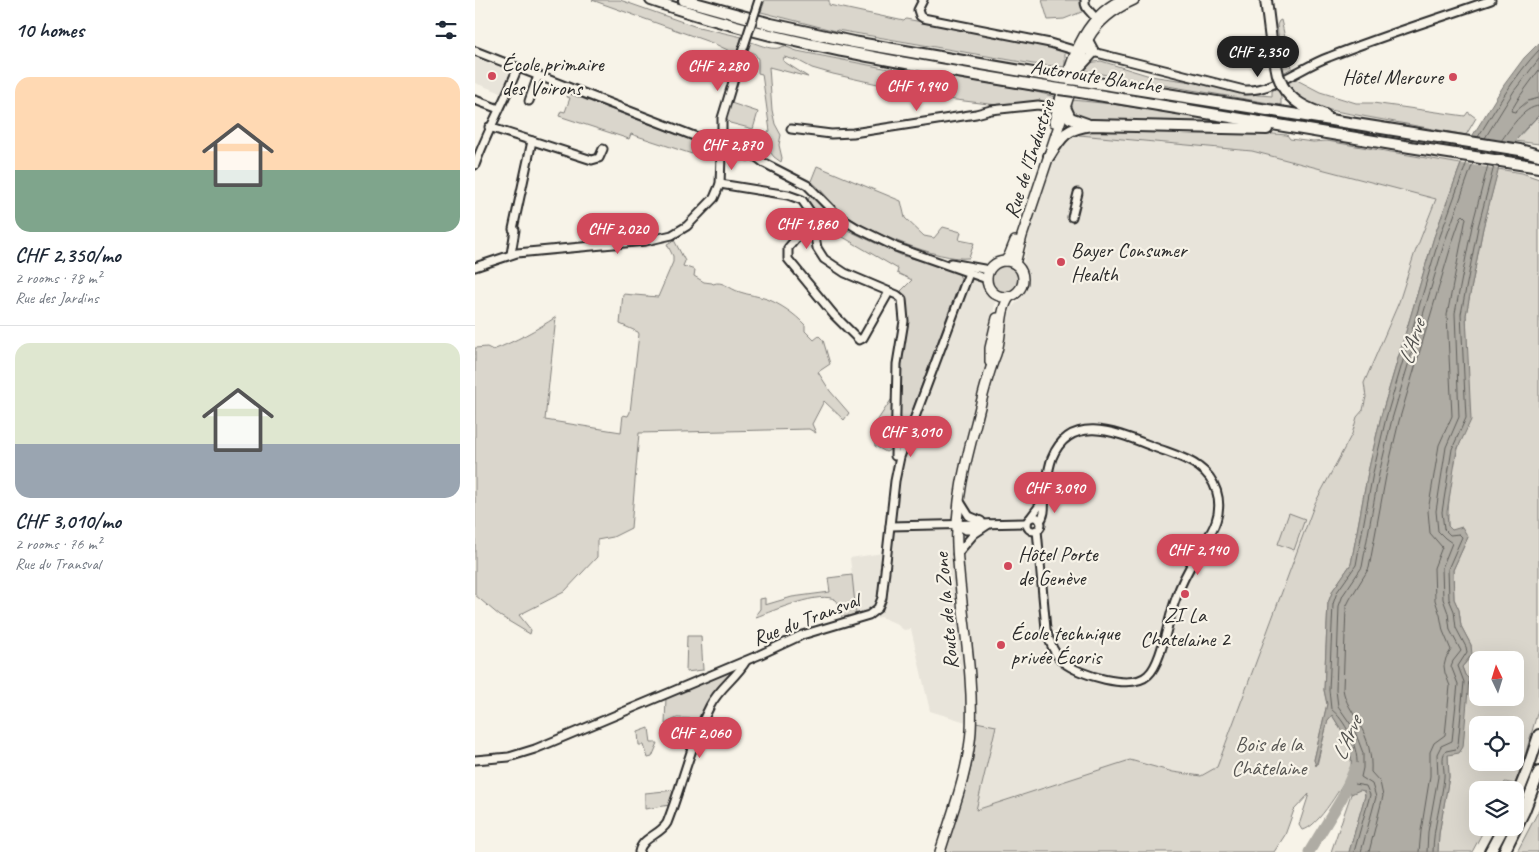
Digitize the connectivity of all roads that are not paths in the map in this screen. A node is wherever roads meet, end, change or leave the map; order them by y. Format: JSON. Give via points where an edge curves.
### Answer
{"nodes":[{"id":1,"x":651,"y":0,"type":"edge"},
{"id":2,"x":685,"y":0,"type":"edge"},
{"id":3,"x":759,"y":0,"type":"edge"},
{"id":4,"x":923,"y":0,"type":"edge"},
{"id":5,"x":1085,"y":0,"type":"edge"},
{"id":6,"x":1121,"y":0,"type":"edge"},
{"id":7,"x":1134,"y":0,"type":"edge"},
{"id":8,"x":1266,"y":0,"type":"edge"},
{"id":9,"x":1491,"y":0,"type":"edge"},
{"id":10,"x":1095,"y":19,"type":"junction"},
{"id":11,"x":1088,"y":39,"type":"junction"},
{"id":12,"x":1079,"y":50,"type":"junction"},
{"id":13,"x":475,"y":51,"type":"edge"},
{"id":14,"x":1095,"y":52,"type":"junction"},
{"id":15,"x":518,"y":67,"type":"junction"},
{"id":16,"x":538,"y":76,"type":"junction"},
{"id":17,"x":1077,"y":76,"type":"junction"},
{"id":18,"x":475,"y":100,"type":"edge"},
{"id":19,"x":529,"y":101,"type":"dead end"},
{"id":20,"x":1061,"y":105,"type":"junction"},
{"id":21,"x":499,"y":110,"type":"junction"},
{"id":22,"x":1345,"y":122,"type":"junction"},
{"id":23,"x":1092,"y":125,"type":"junction"},
{"id":24,"x":489,"y":127,"type":"junction"},
{"id":25,"x":791,"y":129,"type":"dead end"},
{"id":26,"x":1316,"y":132,"type":"junction"},
{"id":27,"x":694,"y":136,"type":"junction"},
{"id":28,"x":719,"y":138,"type":"junction"},
{"id":29,"x":532,"y":141,"type":"junction"},
{"id":30,"x":731,"y":142,"type":"junction"},
{"id":31,"x":712,"y":148,"type":"junction"},
{"id":32,"x":603,"y":149,"type":"dead end"},
{"id":33,"x":1531,"y":152,"type":"edge"},
{"id":34,"x":724,"y":154,"type":"junction"},
{"id":35,"x":1049,"y":156,"type":"junction"},
{"id":36,"x":475,"y":164,"type":"edge"},
{"id":37,"x":1520,"y":165,"type":"junction"},
{"id":38,"x":1539,"y":167,"type":"edge"},
{"id":39,"x":1539,"y":173,"type":"edge"},
{"id":40,"x":795,"y":179,"type":"junction"},
{"id":41,"x":720,"y":184,"type":"junction"},
{"id":42,"x":1078,"y":194,"type":"dead end"},
{"id":43,"x":1072,"y":217,"type":"dead end"},
{"id":44,"x":812,"y":220,"type":"junction"},
{"id":45,"x":511,"y":254,"type":"junction"},
{"id":46,"x":1005,"y":261,"type":"junction"},
{"id":47,"x":943,"y":262,"type":"junction"},
{"id":48,"x":1015,"y":264,"type":"junction"},
{"id":49,"x":475,"y":267,"type":"edge"},
{"id":50,"x":969,"y":273,"type":"junction"},
{"id":51,"x":989,"y":275,"type":"junction"},
{"id":52,"x":889,"y":292,"type":"junction"},
{"id":53,"x":999,"y":295,"type":"junction"},
{"id":54,"x":1010,"y":296,"type":"junction"},
{"id":55,"x":990,"y":367,"type":"junction"},
{"id":56,"x":895,"y":456,"type":"dead end"},
{"id":57,"x":959,"y":499,"type":"junction"},
{"id":58,"x":1043,"y":501,"type":"junction"},
{"id":59,"x":1029,"y":520,"type":"junction"},
{"id":60,"x":1040,"y":521,"type":"junction"},
{"id":61,"x":991,"y":523,"type":"junction"},
{"id":62,"x":957,"y":524,"type":"junction"},
{"id":63,"x":890,"y":526,"type":"junction"},
{"id":64,"x":978,"y":530,"type":"junction"},
{"id":65,"x":1037,"y":530,"type":"junction"},
{"id":66,"x":957,"y":554,"type":"junction"},
{"id":67,"x":745,"y":661,"type":"junction"},
{"id":68,"x":1539,"y":735,"type":"edge"},
{"id":69,"x":475,"y":760,"type":"edge"},
{"id":70,"x":1539,"y":772,"type":"edge"},
{"id":71,"x":1523,"y":781,"type":"edge"},
{"id":72,"x":1499,"y":836,"type":"edge"},
{"id":73,"x":639,"y":852,"type":"edge"},
{"id":74,"x":939,"y":852,"type":"edge"},
{"id":75,"x":1490,"y":852,"type":"edge"},
{"id":76,"x":1504,"y":852,"type":"edge"}],
"edges":[{"from":1,"to":26,"type":"highway","name":"Autoroute Blanche","bridge":true,"via":[[729,24],[894,61]]},
{"from":2,"to":17,"type":"highway","name":"Autoroute Blanche","bridge":true,"via":[[853,42],[1062,78]]},
{"from":3,"to":28,"type":"street","bridge":true,"via":[[723,114]]},
{"from":4,"to":12,"type":"street","via":[[918,10],[923,18]]},
{"from":5,"to":10,"type":"street","via":[[1086,8]]},
{"from":6,"to":10,"type":"main road","name":"Rue de l'Industrie"},
{"from":7,"to":10,"type":"main road","name":"Rue de l'Industrie"},
{"from":8,"to":22,"type":"highway","via":[[1280,80],[1289,96],[1306,108]]},
{"from":9,"to":14,"type":"street","via":[[1329,56],[1253,90]]},
{"from":10,"to":11,"type":"main road","name":"Rue de l'Industrie"},
{"from":10,"to":12,"type":"main road","name":"Rue de l'Industrie","via":[[1084,34]]},
{"from":11,"to":12,"type":"main road","name":"Rue de l'Industrie"},
{"from":11,"to":14,"type":"street"},
{"from":12,"to":14,"type":"street"},
{"from":12,"to":17,"type":"main road","name":"Rue de l'Industrie"},
{"from":12,"to":20,"type":"main road","name":"Rue de l'Industrie"},
{"from":13,"to":15,"type":"street"},
{"from":14,"to":17,"type":"street"},
{"from":15,"to":16,"type":"street"},
{"from":15,"to":21,"type":"street"},
{"from":16,"to":19,"type":"street"},
{"from":16,"to":27,"type":"street"},
{"from":17,"to":20,"type":"main road","name":"Rue de l'Industrie"},
{"from":17,"to":22,"type":"highway","name":"Autoroute Blanche"},
{"from":18,"to":21,"type":"street"},
{"from":20,"to":23,"type":"highway","via":[[1072,119]]},
{"from":20,"to":25,"type":"street","via":[[991,110],[843,134]]},
{"from":20,"to":35,"type":"main road","name":"Rue de l'Industrie"},
{"from":20,"to":46,"type":"main road","name":"Rue de l'Industrie","via":[[1015,242]]},
{"from":21,"to":24,"type":"street"},
{"from":22,"to":33,"type":"highway","name":"Autoroute Blanche"},
{"from":23,"to":26,"type":"highway"},
{"from":23,"to":35,"type":"highway","via":[[1067,132]]},
{"from":24,"to":29,"type":"street"},
{"from":24,"to":36,"type":"street"},
{"from":26,"to":37,"type":"highway","name":"Autoroute Blanche"},
{"from":27,"to":28,"type":"street"},
{"from":27,"to":31,"type":"street"},
{"from":28,"to":30,"type":"street"},
{"from":28,"to":31,"type":"street"},
{"from":29,"to":32,"type":"street","via":[[594,160],[600,157]]},
{"from":29,"to":45,"type":"street"},
{"from":30,"to":34,"type":"street","via":[[731,148]]},
{"from":30,"to":40,"type":"street"},
{"from":31,"to":34,"type":"street","via":[[715,153]]},
{"from":34,"to":40,"type":"street","via":[[745,154],[766,168]]},
{"from":34,"to":41,"type":"street"},
{"from":35,"to":48,"type":"main road","name":"Rue de l'Industrie"},
{"from":37,"to":38,"type":"highway","name":"Autoroute Blanche"},
{"from":37,"to":39,"type":"highway"},
{"from":40,"to":47,"type":"street","via":[[812,188],[832,211],[852,225],[896,247]]},
{"from":41,"to":44,"type":"street","via":[[797,197],[806,205]]},
{"from":41,"to":45,"type":"street","via":[[711,202],[682,230],[667,238]]},
{"from":42,"to":43,"type":"street"},
{"from":44,"to":52,"type":"street","via":[[817,248],[830,264]]},
{"from":44,"to":52,"type":"street","via":[[787,248],[788,260],[859,340]]},
{"from":45,"to":49,"type":"street"},
{"from":46,"to":48,"type":"main road"},
{"from":46,"to":51,"type":"main road","via":[[997,263]]},
{"from":47,"to":50,"type":"street"},
{"from":47,"to":51,"type":"street"},
{"from":48,"to":54,"type":"main road","name":"Rue de l'Industrie","via":[[1022,271],[1023,281]]},
{"from":50,"to":51,"type":"street"},
{"from":50,"to":63,"type":"street","name":"Rue du Transval","via":[[900,457]]},
{"from":51,"to":53,"type":"main road","via":[[991,289]]},
{"from":52,"to":56,"type":"street","via":[[902,298],[904,321],[897,364]]},
{"from":53,"to":54,"type":"main road"},
{"from":53,"to":55,"type":"main road","name":"Route de la Zone"},
{"from":54,"to":55,"type":"main road","name":"Route de la Zone","via":[[1005,304],[998,348]]},
{"from":55,"to":57,"type":"main road","name":"Route de la Zone"},
{"from":57,"to":61,"type":"street","via":[[969,516]]},
{"from":57,"to":62,"type":"main road","name":"Route de la Zone"},
{"from":58,"to":59,"type":"street"},
{"from":58,"to":60,"type":"street","via":[[1045,512]]},
{"from":58,"to":65,"type":"street","via":[[1055,452],[1067,438],[1087,430],[1109,432],[1184,458],[1211,478],[1219,499],[1216,521],[1182,582],[1158,662],[1145,678],[1126,683],[1105,679],[1074,669],[1056,654],[1046,628]]},
{"from":59,"to":60,"type":"street","via":[[1037,517]]},
{"from":59,"to":61,"type":"street"},
{"from":59,"to":65,"type":"street","via":[[1029,530]]},
{"from":60,"to":65,"type":"street","via":[[1041,526]]},
{"from":61,"to":62,"type":"street"},
{"from":61,"to":64,"type":"street"},
{"from":62,"to":63,"type":"street"},
{"from":62,"to":64,"type":"street","via":[[966,530]]},
{"from":62,"to":66,"type":"main road","name":"Route de la Zone"},
{"from":63,"to":67,"type":"street","name":"Rue du Transval","via":[[882,598],[876,610],[802,636]]},
{"from":64,"to":66,"type":"street"},
{"from":66,"to":74,"type":"main road","name":"Route de la Zone","via":[[969,673],[971,732],[965,770]]},
{"from":67,"to":69,"type":"street","name":"Rue du Transval","via":[[535,748],[509,757]]},
{"from":67,"to":73,"type":"street","via":[[710,706],[666,826],[643,843]]},
{"from":68,"to":71,"type":"highway"},
{"from":70,"to":76,"type":"highway"},
{"from":72,"to":75,"type":"highway"}]}
